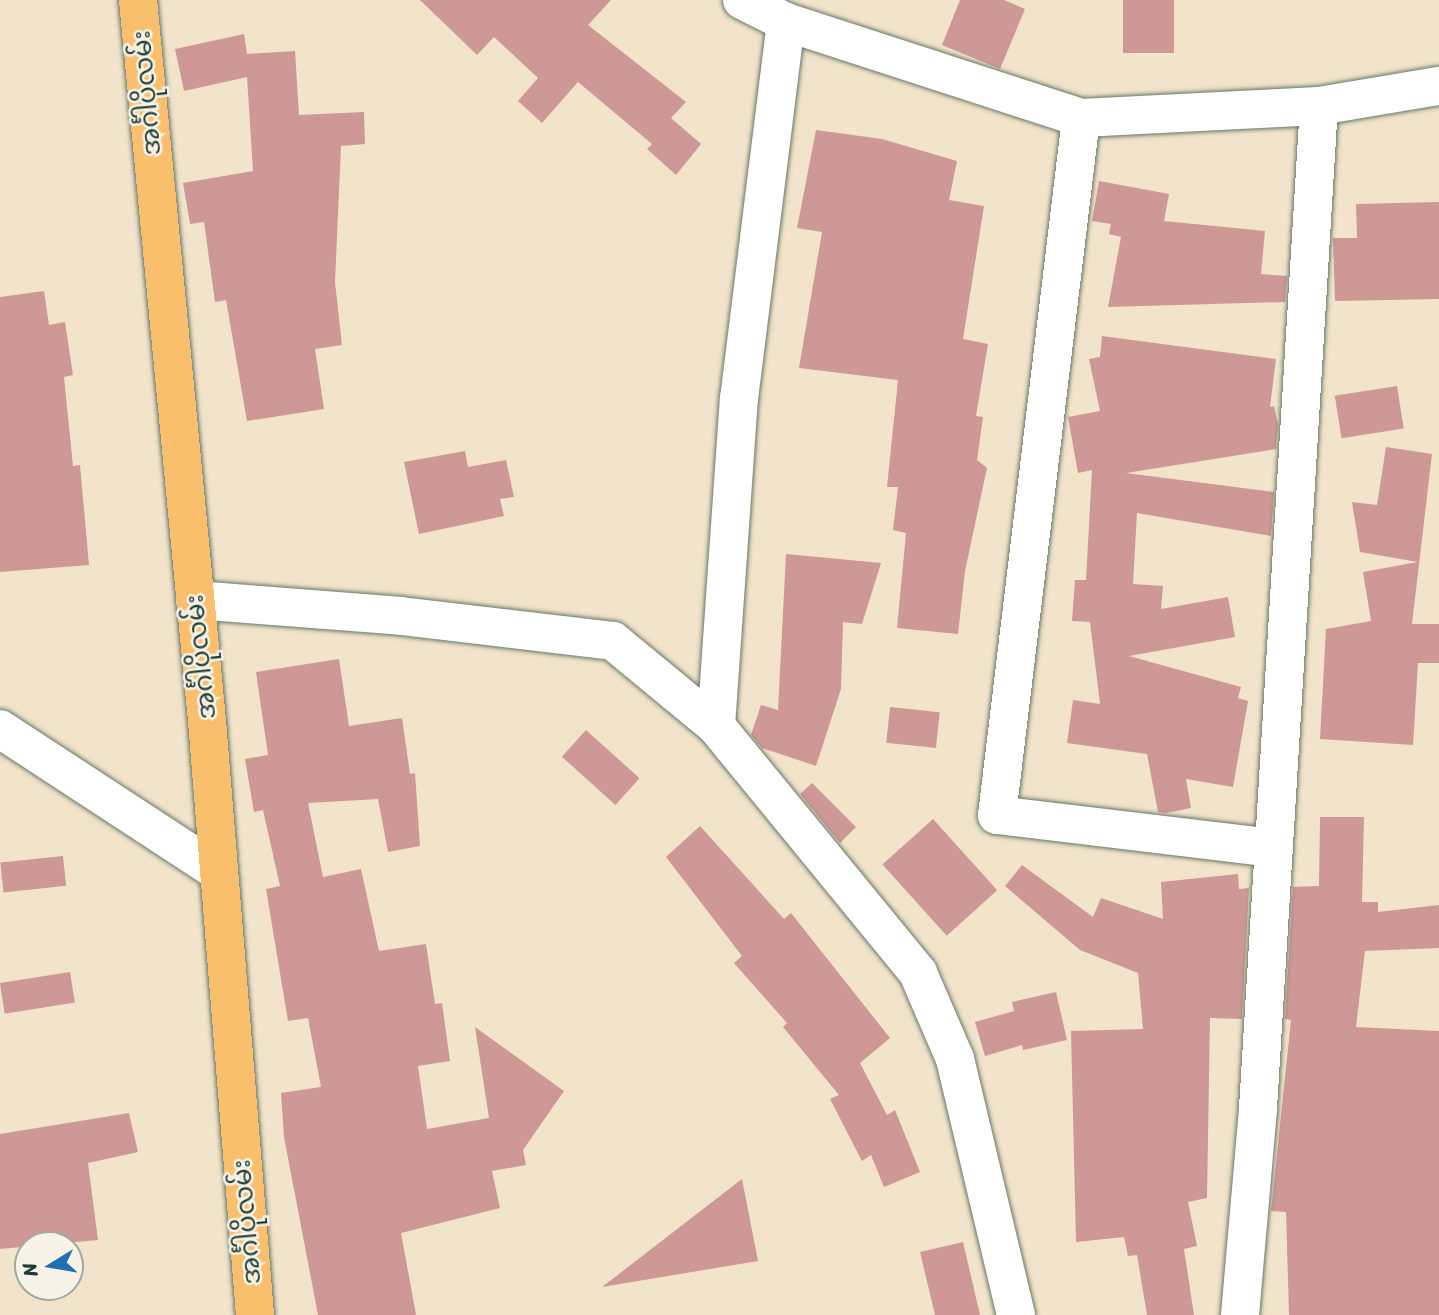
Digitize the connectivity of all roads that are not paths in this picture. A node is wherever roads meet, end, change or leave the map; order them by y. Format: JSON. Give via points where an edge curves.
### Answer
{"nodes":[{"id":1,"x":138,"y":0,"type":"edge"},
{"id":2,"x":742,"y":0,"type":"edge"},
{"id":3,"x":786,"y":22,"type":"junction"},
{"id":4,"x":1439,"y":86,"type":"edge"},
{"id":5,"x":1319,"y":106,"type":"junction"},
{"id":6,"x":1080,"y":118,"type":"junction"},
{"id":7,"x":195,"y":600,"type":"junction"},
{"id":8,"x":716,"y":726,"type":"junction"},
{"id":9,"x":0,"y":729,"type":"edge"},
{"id":10,"x":1272,"y":848,"type":"junction"},
{"id":11,"x":217,"y":871,"type":"junction"},
{"id":12,"x":255,"y":1315,"type":"edge"},
{"id":13,"x":1016,"y":1315,"type":"edge"},
{"id":14,"x":1240,"y":1315,"type":"edge"}],
"edges":[{"from":1,"to":7,"type":"main road","name":"အင်္ဂါပိုလမ်း"},
{"from":2,"to":3,"type":"street"},
{"from":3,"to":6,"type":"street"},
{"from":3,"to":8,"type":"street","via":[[739,399]]},
{"from":4,"to":5,"type":"street"},
{"from":5,"to":6,"type":"street"},
{"from":5,"to":10,"type":"street"},
{"from":6,"to":10,"type":"street","via":[[997,815]]},
{"from":7,"to":8,"type":"street","via":[[401,616],[613,641]]},
{"from":7,"to":11,"type":"main road","name":"အင်္ဂါပိုလမ်း"},
{"from":8,"to":13,"type":"street","via":[[918,973],[955,1059]]},
{"from":9,"to":11,"type":"street"},
{"from":10,"to":14,"type":"street","via":[[1258,1108]]},
{"from":11,"to":12,"type":"main road","name":"အင်္ဂါပိုလမ်း"}]}
